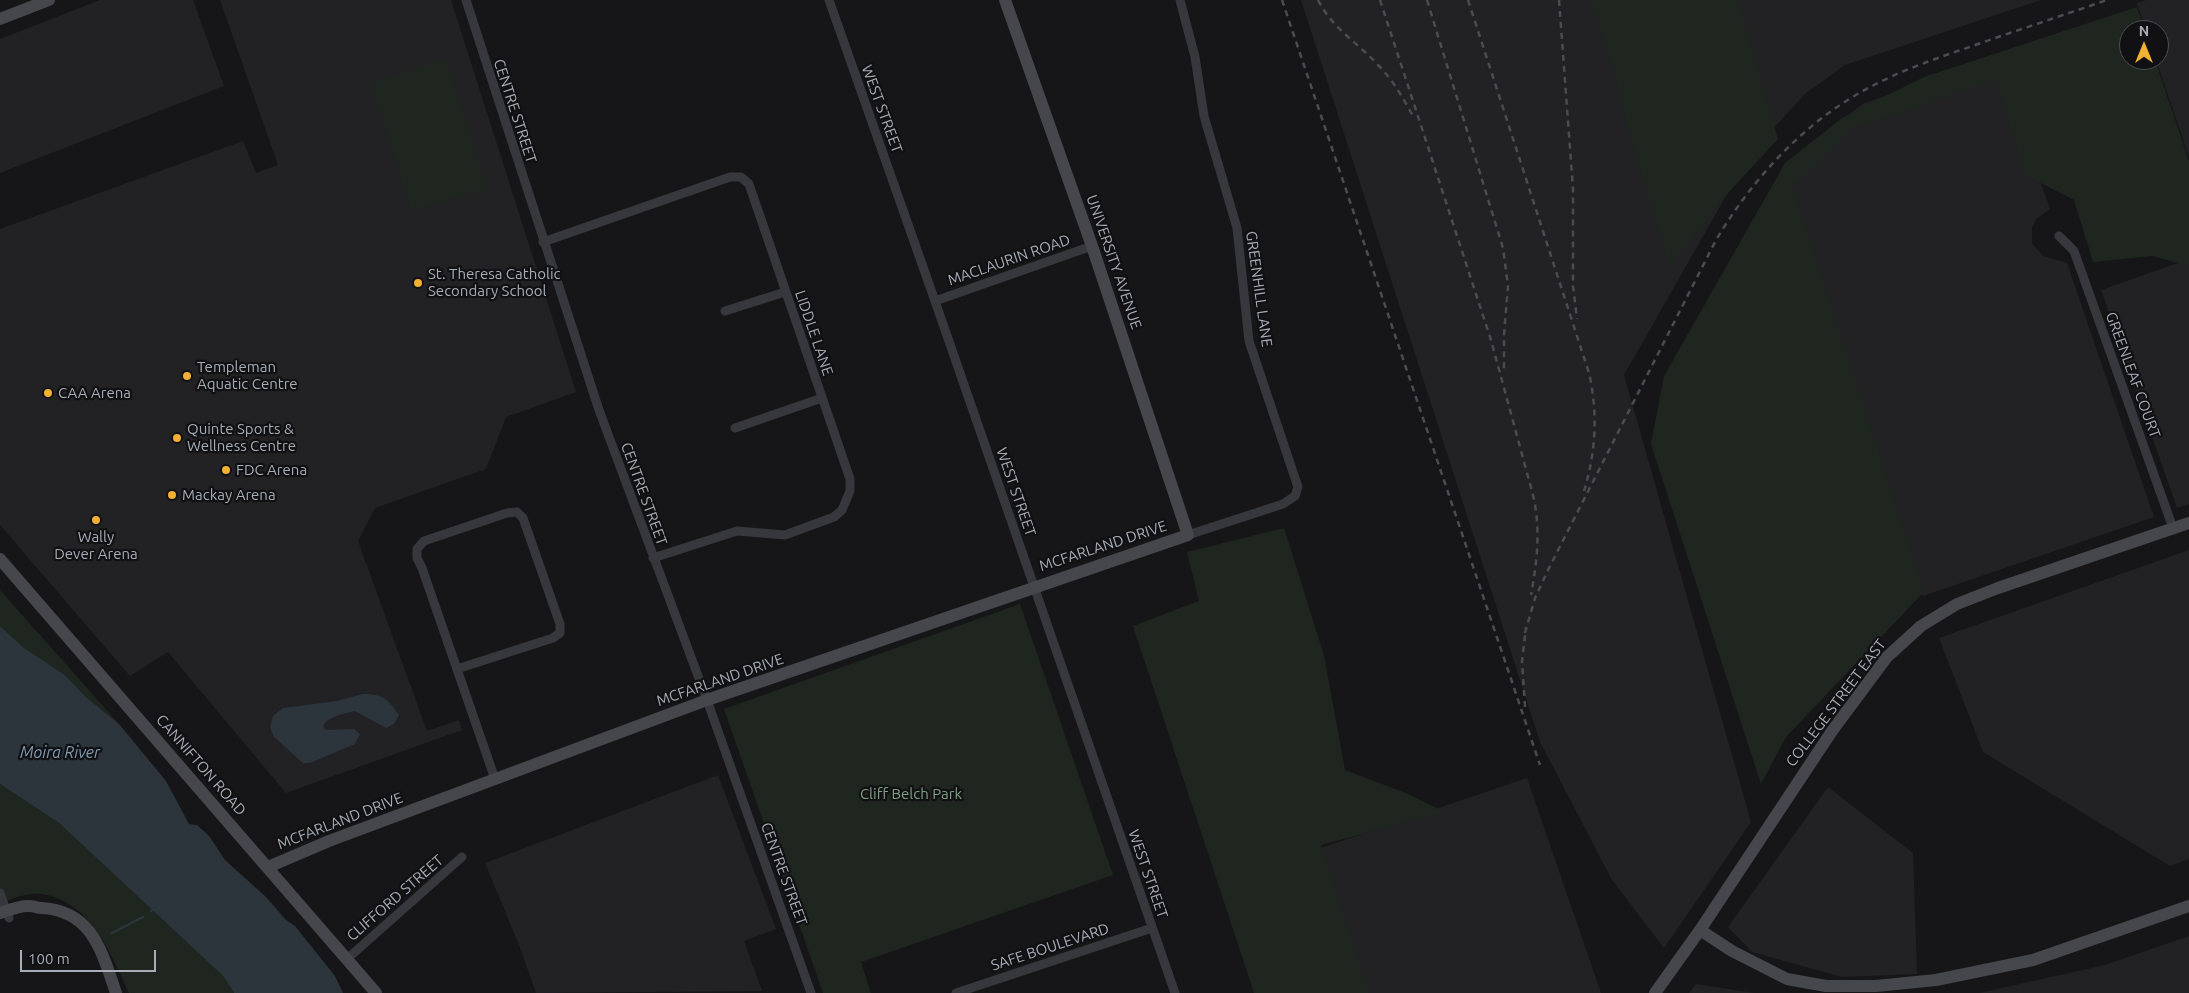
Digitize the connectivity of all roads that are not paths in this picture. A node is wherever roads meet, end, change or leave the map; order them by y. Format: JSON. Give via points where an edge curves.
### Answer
{"nodes":[{"id":1,"x":49,"y":0,"type":"edge"},
{"id":2,"x":466,"y":0,"type":"edge"},
{"id":3,"x":829,"y":0,"type":"edge"},
{"id":4,"x":1005,"y":0,"type":"edge"},
{"id":5,"x":1180,"y":0,"type":"edge"},
{"id":6,"x":0,"y":19,"type":"edge"},
{"id":7,"x":2059,"y":236,"type":"dead end"},
{"id":8,"x":543,"y":242,"type":"junction"},
{"id":9,"x":1092,"y":246,"type":"junction"},
{"id":10,"x":785,"y":292,"type":"junction"},
{"id":11,"x":935,"y":301,"type":"junction"},
{"id":12,"x":725,"y":311,"type":"dead end"},
{"id":13,"x":822,"y":398,"type":"junction"},
{"id":14,"x":735,"y":428,"type":"dead end"},
{"id":15,"x":2189,"y":523,"type":"edge"},
{"id":16,"x":2173,"y":528,"type":"junction"},
{"id":17,"x":1188,"y":535,"type":"junction"},
{"id":18,"x":653,"y":558,"type":"junction"},
{"id":19,"x":0,"y":559,"type":"edge"},
{"id":20,"x":1034,"y":586,"type":"junction"},
{"id":21,"x":457,"y":669,"type":"junction"},
{"id":22,"x":707,"y":700,"type":"junction"},
{"id":23,"x":495,"y":779,"type":"junction"},
{"id":24,"x":462,"y":857,"type":"dead end"},
{"id":25,"x":268,"y":866,"type":"junction"},
{"id":26,"x":0,"y":894,"type":"edge"},
{"id":27,"x":2189,"y":906,"type":"edge"},
{"id":28,"x":4,"y":916,"type":"edge"},
{"id":29,"x":1152,"y":928,"type":"junction"},
{"id":30,"x":1700,"y":930,"type":"junction"},
{"id":31,"x":346,"y":959,"type":"junction"},
{"id":32,"x":116,"y":993,"type":"edge"},
{"id":33,"x":376,"y":993,"type":"edge"},
{"id":34,"x":811,"y":993,"type":"edge"},
{"id":35,"x":956,"y":993,"type":"edge"},
{"id":36,"x":1174,"y":993,"type":"edge"},
{"id":37,"x":1654,"y":993,"type":"edge"}],
"edges":[{"from":1,"to":6,"type":"street"},
{"from":2,"to":8,"type":"street","name":"CENTRE STREET"},
{"from":3,"to":11,"type":"street","name":"WEST STREET"},
{"from":4,"to":9,"type":"street","name":"UNIVERSITY AVENUE"},
{"from":5,"to":17,"type":"street","name":"GREENHILL LANE","via":[[1196,57],[1204,116],[1237,228],[1249,341],[1298,487],[1295,496],[1283,504]]},
{"from":7,"to":16,"type":"street","name":"GREENLEAF COURT","via":[[2074,251]]},
{"from":8,"to":10,"type":"street","name":"LIDDLE LANE","via":[[730,177],[741,176],[749,184]]},
{"from":8,"to":18,"type":"street","name":"CENTRE STREET"},
{"from":9,"to":11,"type":"street","name":"MACLAURIN ROAD"},
{"from":9,"to":17,"type":"street","name":"UNIVERSITY AVENUE"},
{"from":10,"to":12,"type":"street"},
{"from":10,"to":13,"type":"street","name":"LIDDLE LANE"},
{"from":11,"to":20,"type":"street","name":"WEST STREET"},
{"from":13,"to":14,"type":"street"},
{"from":13,"to":18,"type":"street","name":"LIDDLE LANE","via":[[850,479],[850,491],[842,510],[834,517],[785,535],[737,532]]},
{"from":15,"to":16,"type":"street","name":"COLLEGE STREET EAST"},
{"from":16,"to":30,"type":"street","name":"COLLEGE STREET EAST","via":[[1998,588],[1957,604],[1921,626],[1888,657],[1832,730]]},
{"from":17,"to":20,"type":"street","name":"MCFARLAND DRIVE"},
{"from":18,"to":22,"type":"street","name":"CENTRE STREET"},
{"from":19,"to":25,"type":"street","name":"CANNIFTON ROAD"},
{"from":20,"to":22,"type":"street","name":"MCFARLAND DRIVE"},
{"from":20,"to":29,"type":"street","name":"WEST STREET"},
{"from":21,"to":21,"type":"street","via":[[417,558],[417,549],[424,542],[517,512],[523,518],[560,632],[553,638]]},
{"from":21,"to":23,"type":"street"},
{"from":22,"to":23,"type":"street","name":"MCFARLAND DRIVE"},
{"from":22,"to":34,"type":"street","name":"CENTRE STREET"},
{"from":23,"to":25,"type":"street","name":"MCFARLAND DRIVE"},
{"from":24,"to":31,"type":"street","name":"CLIFFORD STREET"},
{"from":25,"to":31,"type":"street","name":"CANNIFTON ROAD"},
{"from":26,"to":28,"type":"street"},
{"from":27,"to":30,"type":"street","via":[[2033,960],[1936,980],[1876,986],[1826,986],[1788,979],[1732,951]]},
{"from":28,"to":32,"type":"street","via":[[31,912],[35,908],[51,908],[69,914],[83,924],[102,952]]},
{"from":29,"to":35,"type":"street","name":"SAFE BOULEVARD"},
{"from":29,"to":36,"type":"street","name":"WEST STREET"},
{"from":30,"to":37,"type":"street","name":"COLLEGE STREET EAST"},
{"from":31,"to":33,"type":"street","name":"CANNIFTON ROAD"}]}
